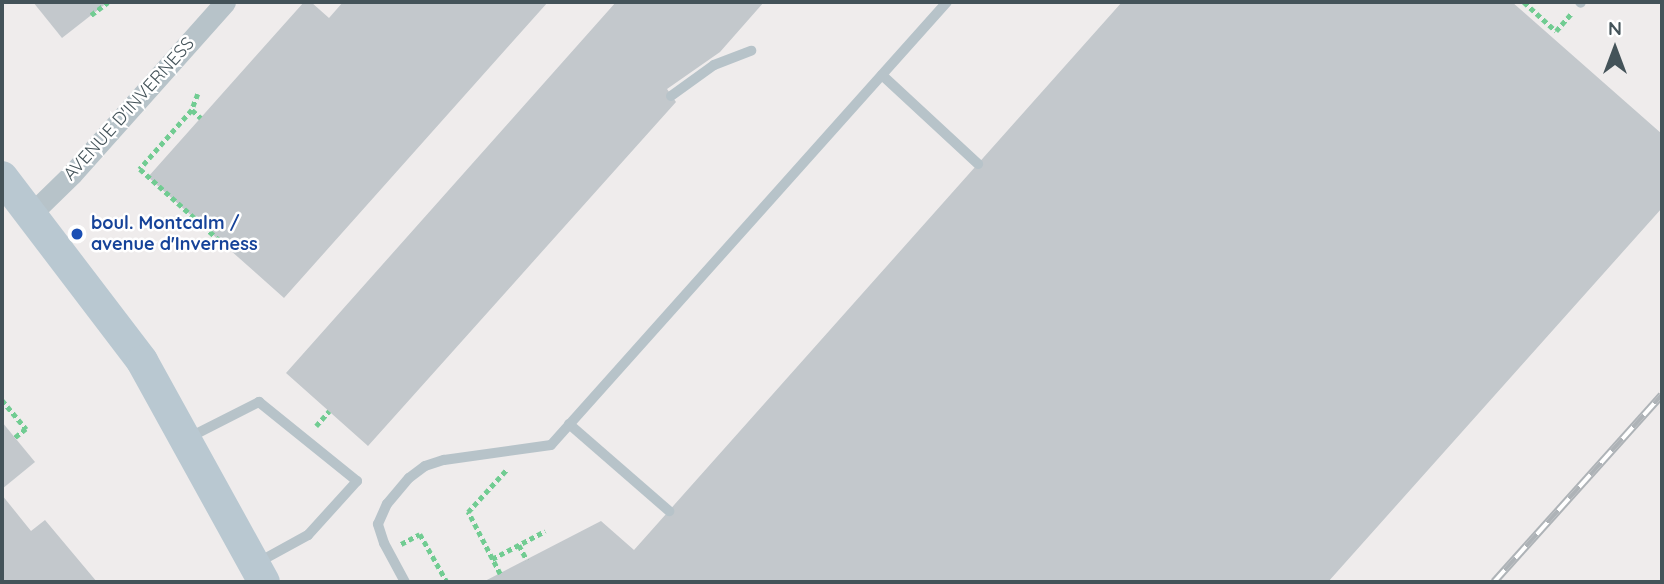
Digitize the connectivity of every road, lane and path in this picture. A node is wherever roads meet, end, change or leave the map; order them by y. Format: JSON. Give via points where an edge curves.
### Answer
{"nodes":[{"id":1,"x":108,"y":2,"type":"edge"},
{"id":2,"x":226,"y":2,"type":"edge"},
{"id":3,"x":947,"y":2,"type":"edge"},
{"id":4,"x":1524,"y":2,"type":"edge"},
{"id":5,"x":91,"y":15,"type":"dead end"},
{"id":6,"x":1556,"y":31,"type":"dead end"},
{"id":7,"x":751,"y":51,"type":"dead end"},
{"id":8,"x":882,"y":75,"type":"junction"},
{"id":9,"x":198,"y":94,"type":"dead end"},
{"id":10,"x":671,"y":96,"type":"dead end"},
{"id":11,"x":192,"y":110,"type":"junction"},
{"id":12,"x":201,"y":118,"type":"dead end"},
{"id":13,"x":978,"y":164,"type":"dead end"},
{"id":14,"x":2,"y":177,"type":"edge"},
{"id":15,"x":31,"y":214,"type":"junction"},
{"id":16,"x":227,"y":247,"type":"dead end"},
{"id":17,"x":2,"y":400,"type":"edge"},
{"id":18,"x":569,"y":424,"type":"junction"},
{"id":19,"x":15,"y":438,"type":"dead end"},
{"id":20,"x":186,"y":439,"type":"junction"},
{"id":21,"x":511,"y":464,"type":"dead end"},
{"id":22,"x":668,"y":511,"type":"dead end"},
{"id":23,"x":545,"y":531,"type":"dead end"},
{"id":24,"x":420,"y":534,"type":"dead end"},
{"id":25,"x":519,"y":545,"type":"junction"},
{"id":26,"x":492,"y":559,"type":"junction"},
{"id":27,"x":527,"y":560,"type":"dead end"},
{"id":28,"x":260,"y":573,"type":"edge"},
{"id":29,"x":500,"y":574,"type":"dead end"},
{"id":30,"x":405,"y":582,"type":"edge"},
{"id":31,"x":447,"y":582,"type":"edge"}],
"edges":[{"from":1,"to":5,"type":"path"},
{"from":2,"to":15,"type":"street","name":"AVENUE D'INVERNESS"},
{"from":3,"to":8,"type":"lane"},
{"from":4,"to":6,"type":"path"},
{"from":7,"to":10,"type":"lane","via":[[714,65]]},
{"from":8,"to":13,"type":"lane"},
{"from":8,"to":18,"type":"lane"},
{"from":9,"to":11,"type":"path"},
{"from":11,"to":12,"type":"path"},
{"from":11,"to":16,"type":"path","via":[[140,169]]},
{"from":14,"to":15,"type":"street"},
{"from":15,"to":20,"type":"street","via":[[139,355]]},
{"from":17,"to":19,"type":"path","via":[[26,429]]},
{"from":18,"to":22,"type":"lane"},
{"from":18,"to":30,"type":"lane","via":[[551,445],[444,460],[409,478],[387,504],[378,524]]},
{"from":20,"to":28,"type":"street"},
{"from":20,"to":28,"type":"lane","via":[[259,402],[357,481],[308,535]]},
{"from":21,"to":26,"type":"path","via":[[468,512]]},
{"from":23,"to":25,"type":"path"},
{"from":24,"to":31,"type":"path"},
{"from":25,"to":26,"type":"path"},
{"from":25,"to":27,"type":"path"},
{"from":26,"to":29,"type":"path"}]}
